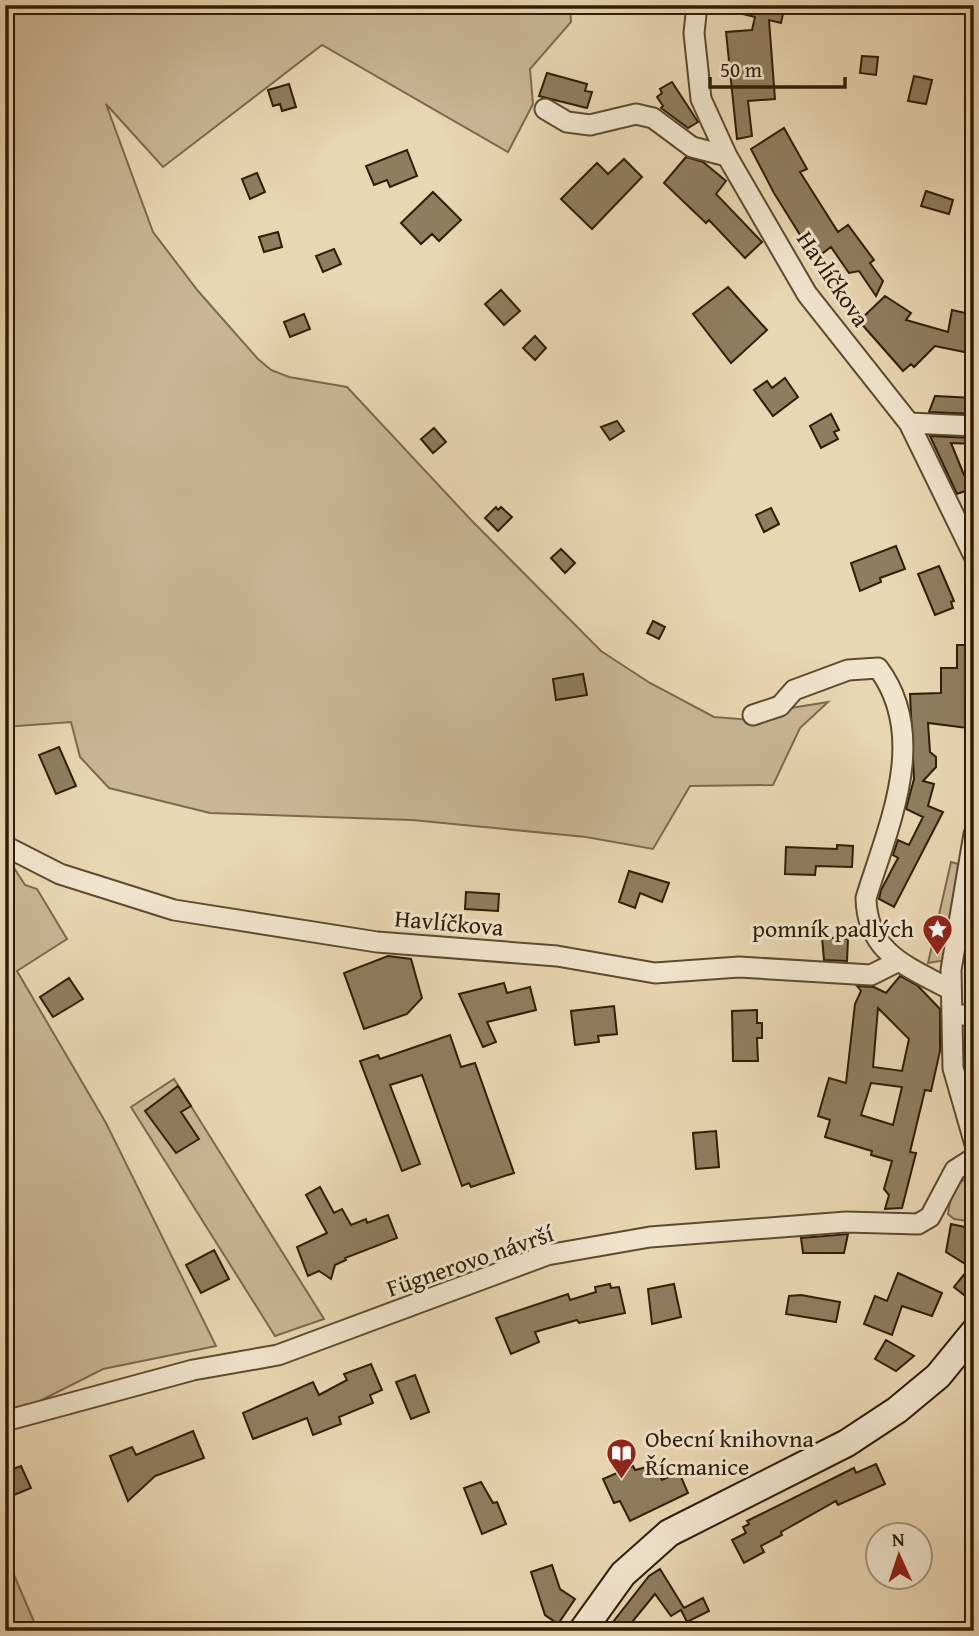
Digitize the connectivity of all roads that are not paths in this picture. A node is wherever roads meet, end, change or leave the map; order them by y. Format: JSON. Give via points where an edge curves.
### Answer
{"nodes":[{"id":1,"x":698,"y":5,"type":"edge"},
{"id":2,"x":545,"y":109,"type":"dead end"},
{"id":3,"x":727,"y":156,"type":"junction"},
{"id":4,"x":909,"y":422,"type":"junction"},
{"id":5,"x":974,"y":426,"type":"edge"},
{"id":6,"x":974,"y":556,"type":"edge"},
{"id":7,"x":753,"y":715,"type":"dead end"},
{"id":8,"x":974,"y":834,"type":"edge"},
{"id":9,"x":5,"y":846,"type":"edge"},
{"id":10,"x":899,"y":961,"type":"junction"},
{"id":11,"x":951,"y":990,"type":"junction"},
{"id":12,"x":952,"y":1014,"type":"junction"},
{"id":13,"x":974,"y":1016,"type":"edge"},
{"id":14,"x":974,"y":1141,"type":"edge"},
{"id":15,"x":974,"y":1158,"type":"edge"},
{"id":16,"x":974,"y":1332,"type":"edge"},
{"id":17,"x":5,"y":1421,"type":"edge"},
{"id":18,"x":582,"y":1631,"type":"edge"}],
"edges":[{"from":1,"to":3,"type":"street","name":"Havlíčkova","via":[[694,33],[701,99]]},
{"from":2,"to":3,"type":"street","via":[[567,122],[590,125],[636,114],[653,117],[692,147]]},
{"from":3,"to":4,"type":"street","name":"Havlíčkova","via":[[807,294]]},
{"from":4,"to":5,"type":"street"},
{"from":4,"to":6,"type":"street","name":"Havlíčkova"},
{"from":7,"to":10,"type":"street","via":[[780,706],[794,690],[848,670],[878,668],[888,680],[902,718],[903,775],[866,898],[875,939]]},
{"from":8,"to":11,"type":"street"},
{"from":9,"to":10,"type":"street","name":"Havlíčkova","via":[[61,874],[174,909],[377,942],[557,956],[655,973],[739,967],[871,975]]},
{"from":10,"to":11,"type":"street"},
{"from":11,"to":12,"type":"street"},
{"from":12,"to":13,"type":"street"},
{"from":12,"to":14,"type":"street","via":[[953,1068]]},
{"from":15,"to":17,"type":"street","name":"Fügnerovo návrší","via":[[955,1170],[930,1217],[918,1224],[846,1222],[650,1237],[547,1255],[278,1355],[192,1370]]},
{"from":16,"to":18,"type":"main road","via":[[938,1376],[847,1443],[669,1533],[623,1574]]}]}
